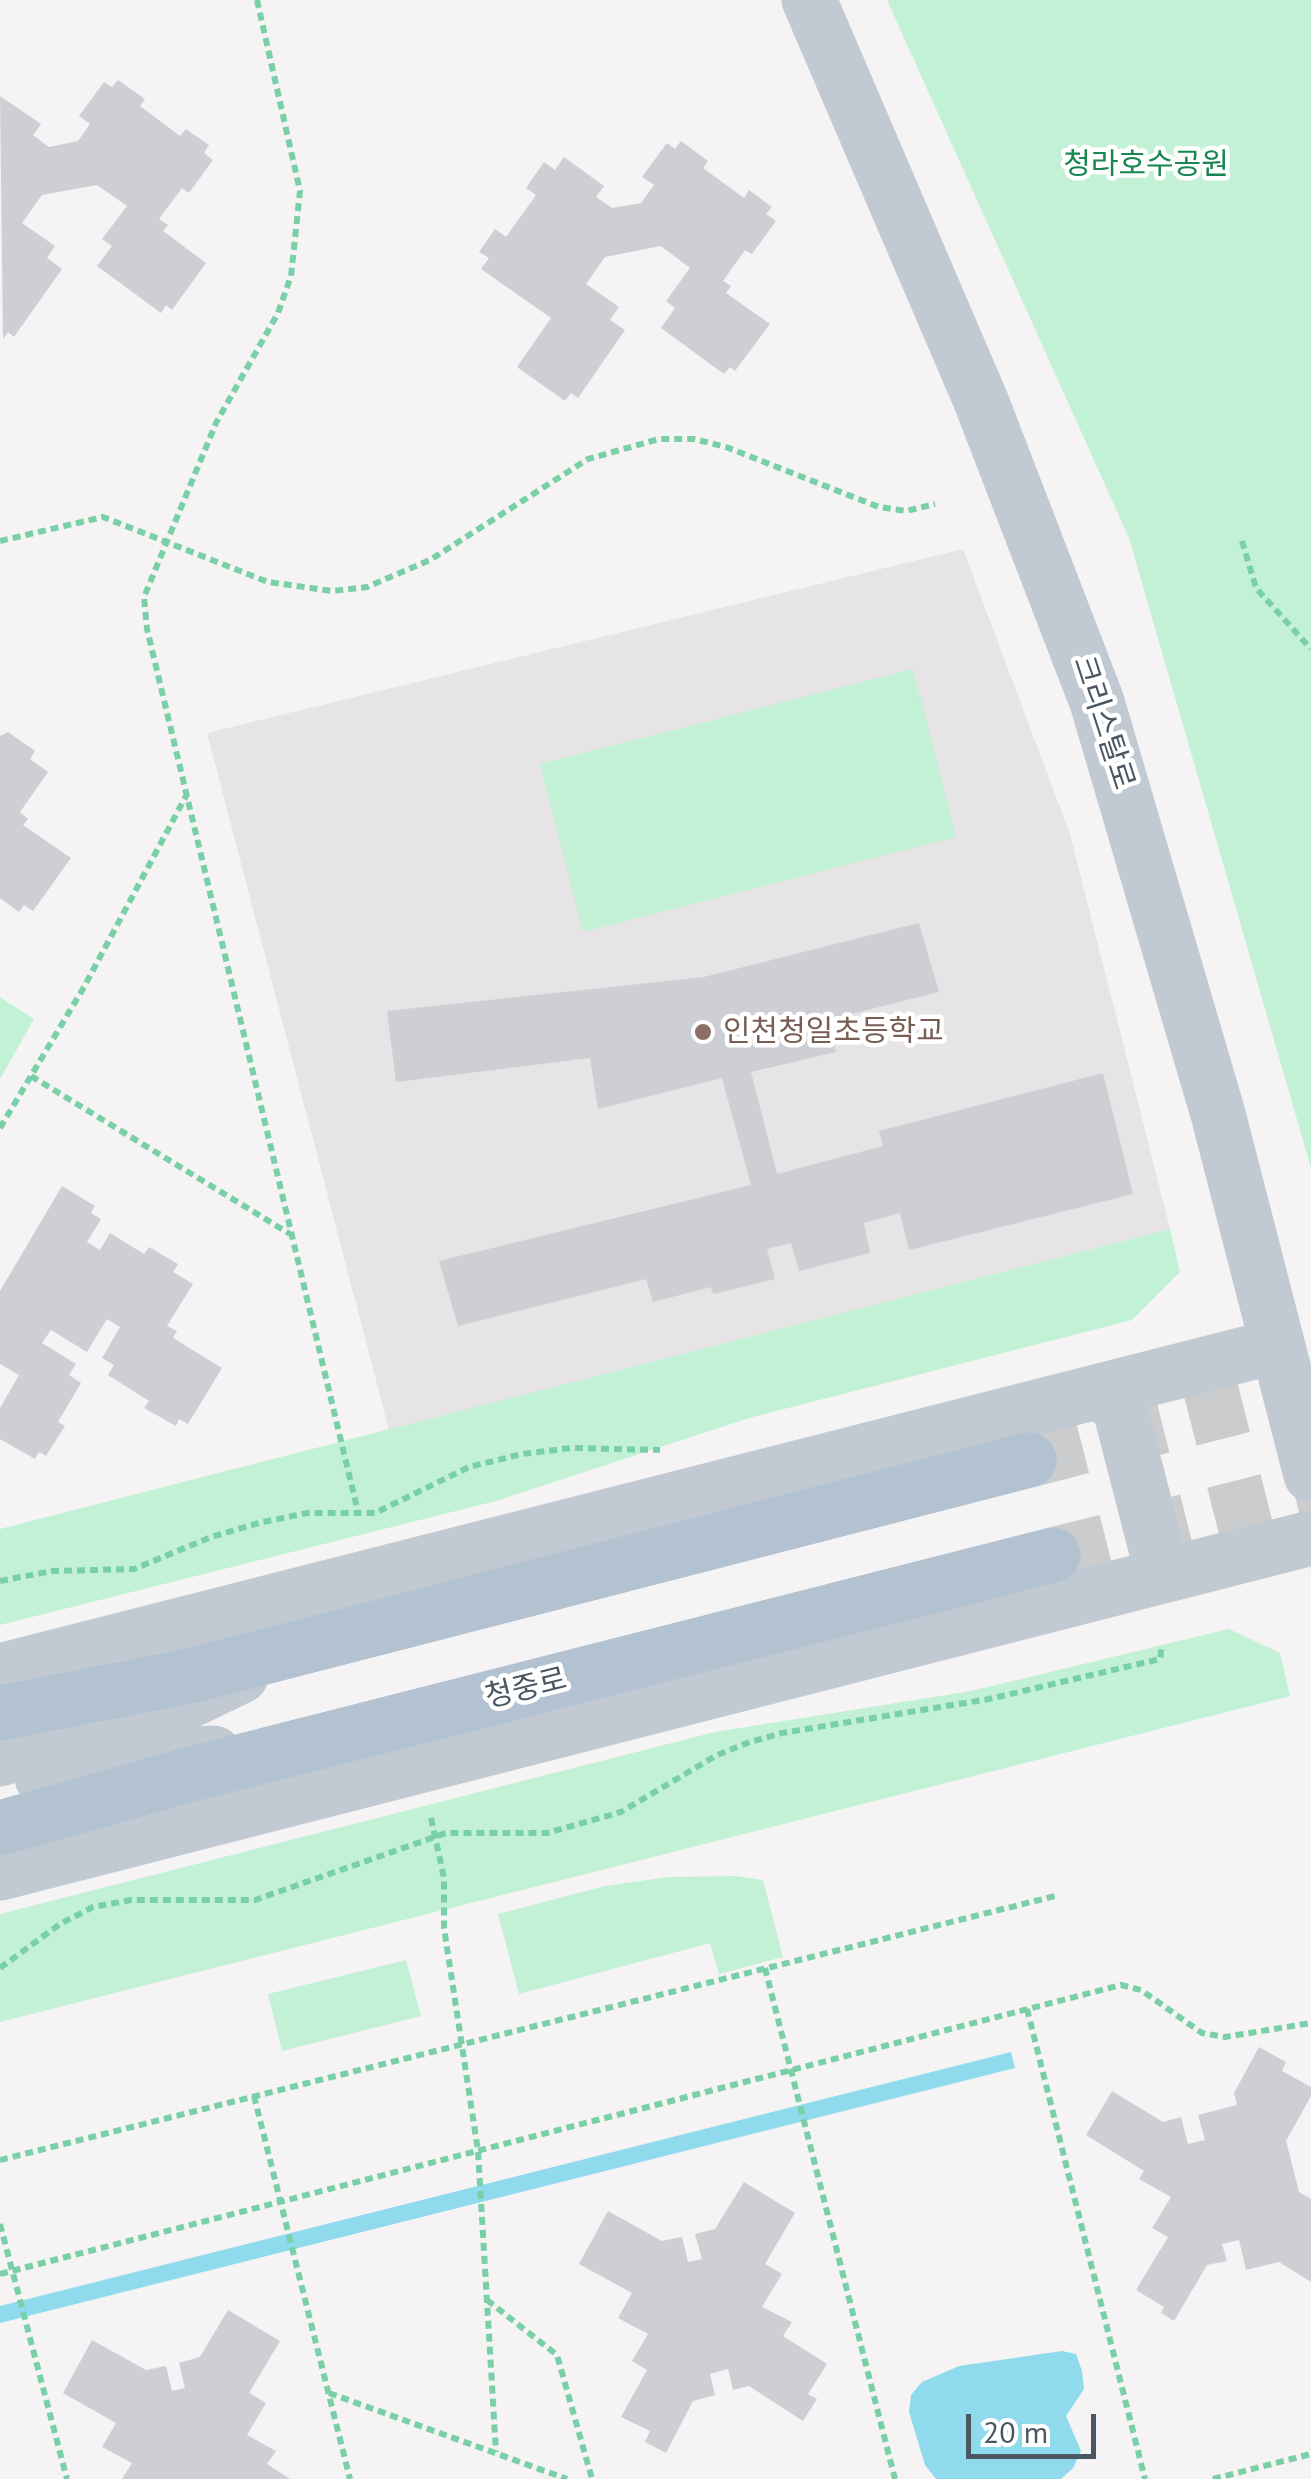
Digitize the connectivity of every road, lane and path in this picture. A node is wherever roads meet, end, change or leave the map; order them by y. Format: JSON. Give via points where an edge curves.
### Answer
{"nodes":[{"id":1,"x":256,"y":0,"type":"edge"},
{"id":2,"x":809,"y":0,"type":"edge"},
{"id":3,"x":935,"y":504,"type":"dead end"},
{"id":4,"x":0,"y":541,"type":"edge"},
{"id":5,"x":1242,"y":541,"type":"dead end"},
{"id":6,"x":165,"y":542,"type":"junction"},
{"id":7,"x":1311,"y":649,"type":"edge"},
{"id":8,"x":187,"y":794,"type":"junction"},
{"id":9,"x":30,"y":1076,"type":"junction"},
{"id":10,"x":0,"y":1128,"type":"edge"},
{"id":11,"x":292,"y":1236,"type":"junction"},
{"id":12,"x":1277,"y":1346,"type":"junction"},
{"id":13,"x":1100,"y":1391,"type":"junction"},
{"id":14,"x":669,"y":1450,"type":"dead end"},
{"id":15,"x":1029,"y":1460,"type":"tunnel mouth"},
{"id":16,"x":1311,"y":1476,"type":"edge"},
{"id":17,"x":358,"y":1512,"type":"junction"},
{"id":18,"x":1311,"y":1538,"type":"edge"},
{"id":19,"x":1053,"y":1555,"type":"tunnel mouth"},
{"id":20,"x":1151,"y":1578,"type":"junction"},
{"id":21,"x":0,"y":1581,"type":"edge"},
{"id":22,"x":1162,"y":1644,"type":"dead end"},
{"id":23,"x":303,"y":1647,"type":"junction"},
{"id":24,"x":0,"y":1671,"type":"edge"},
{"id":25,"x":0,"y":1713,"type":"edge"},
{"id":26,"x":281,"y":1751,"type":"junction"},
{"id":27,"x":0,"y":1759,"type":"edge"},
{"id":28,"x":0,"y":1786,"type":"edge"},
{"id":29,"x":431,"y":1818,"type":"dead end"},
{"id":30,"x":0,"y":1828,"type":"edge"},
{"id":31,"x":433,"y":1836,"type":"junction"},
{"id":32,"x":0,"y":1873,"type":"edge"},
{"id":33,"x":1059,"y":1894,"type":"dead end"},
{"id":34,"x":0,"y":1968,"type":"edge"},
{"id":35,"x":765,"y":1968,"type":"junction"},
{"id":36,"x":1027,"y":2009,"type":"junction"},
{"id":37,"x":1311,"y":2023,"type":"edge"},
{"id":38,"x":461,"y":2044,"type":"junction"},
{"id":39,"x":788,"y":2071,"type":"junction"},
{"id":40,"x":254,"y":2096,"type":"junction"},
{"id":41,"x":478,"y":2151,"type":"junction"},
{"id":42,"x":0,"y":2160,"type":"edge"},
{"id":43,"x":282,"y":2203,"type":"junction"},
{"id":44,"x":0,"y":2224,"type":"edge"},
{"id":45,"x":12,"y":2271,"type":"junction"},
{"id":46,"x":0,"y":2274,"type":"edge"},
{"id":47,"x":486,"y":2300,"type":"junction"},
{"id":48,"x":328,"y":2393,"type":"junction"},
{"id":49,"x":496,"y":2452,"type":"junction"},
{"id":50,"x":1307,"y":2455,"type":"edge"},
{"id":51,"x":1311,"y":2464,"type":"edge"},
{"id":52,"x":67,"y":2479,"type":"edge"},
{"id":53,"x":350,"y":2479,"type":"edge"},
{"id":54,"x":567,"y":2479,"type":"edge"},
{"id":55,"x":592,"y":2479,"type":"edge"},
{"id":56,"x":895,"y":2479,"type":"edge"},
{"id":57,"x":1146,"y":2479,"type":"edge"},
{"id":58,"x":1213,"y":2479,"type":"edge"}],
"edges":[{"from":1,"to":6,"type":"path","via":[[300,191],[292,276],[216,423]]},
{"from":2,"to":12,"type":"street","name":"크리스탈로","via":[[974,384],[1087,672],[1183,990]]},
{"from":3,"to":6,"type":"path","via":[[906,511],[879,506],[726,447],[659,438],[588,459],[430,560],[367,587],[332,591],[268,582]]},
{"from":4,"to":6,"type":"path","via":[[104,517]]},
{"from":5,"to":7,"type":"path","via":[[1256,588]]},
{"from":6,"to":8,"type":"path","via":[[144,596]]},
{"from":8,"to":9,"type":"path"},
{"from":8,"to":11,"type":"path"},
{"from":9,"to":10,"type":"path"},
{"from":9,"to":11,"type":"path"},
{"from":11,"to":17,"type":"path"},
{"from":12,"to":13,"type":"street"},
{"from":12,"to":16,"type":"street","name":"크리스탈로"},
{"from":13,"to":20,"type":"street","via":[[1120,1410],[1158,1556]]},
{"from":13,"to":24,"type":"street"},
{"from":14,"to":17,"type":"path","via":[[522,1454],[469,1467],[392,1507]]},
{"from":15,"to":23,"type":"main road"},
{"from":17,"to":21,"type":"path","via":[[307,1513],[233,1530],[134,1569]]},
{"from":18,"to":20,"type":"street"},
{"from":19,"to":26,"type":"main road","name":"청중로"},
{"from":20,"to":32,"type":"street"},
{"from":22,"to":31,"type":"path","via":[[1160,1659],[989,1699],[782,1732],[718,1756],[621,1812],[585,1823],[547,1833]]},
{"from":23,"to":25,"type":"main road"},
{"from":23,"to":27,"type":"street","via":[[182,1705]]},
{"from":26,"to":28,"type":"street","via":[[168,1755]]},
{"from":26,"to":30,"type":"main road","name":"청중로"},
{"from":29,"to":31,"type":"path"},
{"from":31,"to":34,"type":"path","via":[[256,1900],[130,1900],[93,1908]]},
{"from":31,"to":38,"type":"path","via":[[444,1878],[444,1928]]},
{"from":33,"to":35,"type":"path"},
{"from":35,"to":38,"type":"path"},
{"from":35,"to":39,"type":"path"},
{"from":36,"to":37,"type":"path","via":[[1121,1985],[1141,1990],[1202,2033],[1225,2037]]},
{"from":36,"to":39,"type":"path"},
{"from":36,"to":57,"type":"path"},
{"from":38,"to":40,"type":"path"},
{"from":38,"to":41,"type":"path"},
{"from":39,"to":41,"type":"path"},
{"from":39,"to":56,"type":"path"},
{"from":40,"to":42,"type":"path"},
{"from":40,"to":43,"type":"path"},
{"from":41,"to":43,"type":"path"},
{"from":41,"to":47,"type":"path"},
{"from":43,"to":45,"type":"path"},
{"from":43,"to":48,"type":"path"},
{"from":44,"to":45,"type":"path"},
{"from":45,"to":46,"type":"path"},
{"from":45,"to":52,"type":"path"},
{"from":47,"to":49,"type":"path"},
{"from":47,"to":55,"type":"path","via":[[557,2355]]},
{"from":48,"to":49,"type":"path"},
{"from":48,"to":53,"type":"path"},
{"from":49,"to":54,"type":"path"},
{"from":50,"to":51,"type":"path"},
{"from":50,"to":58,"type":"path"}]}
